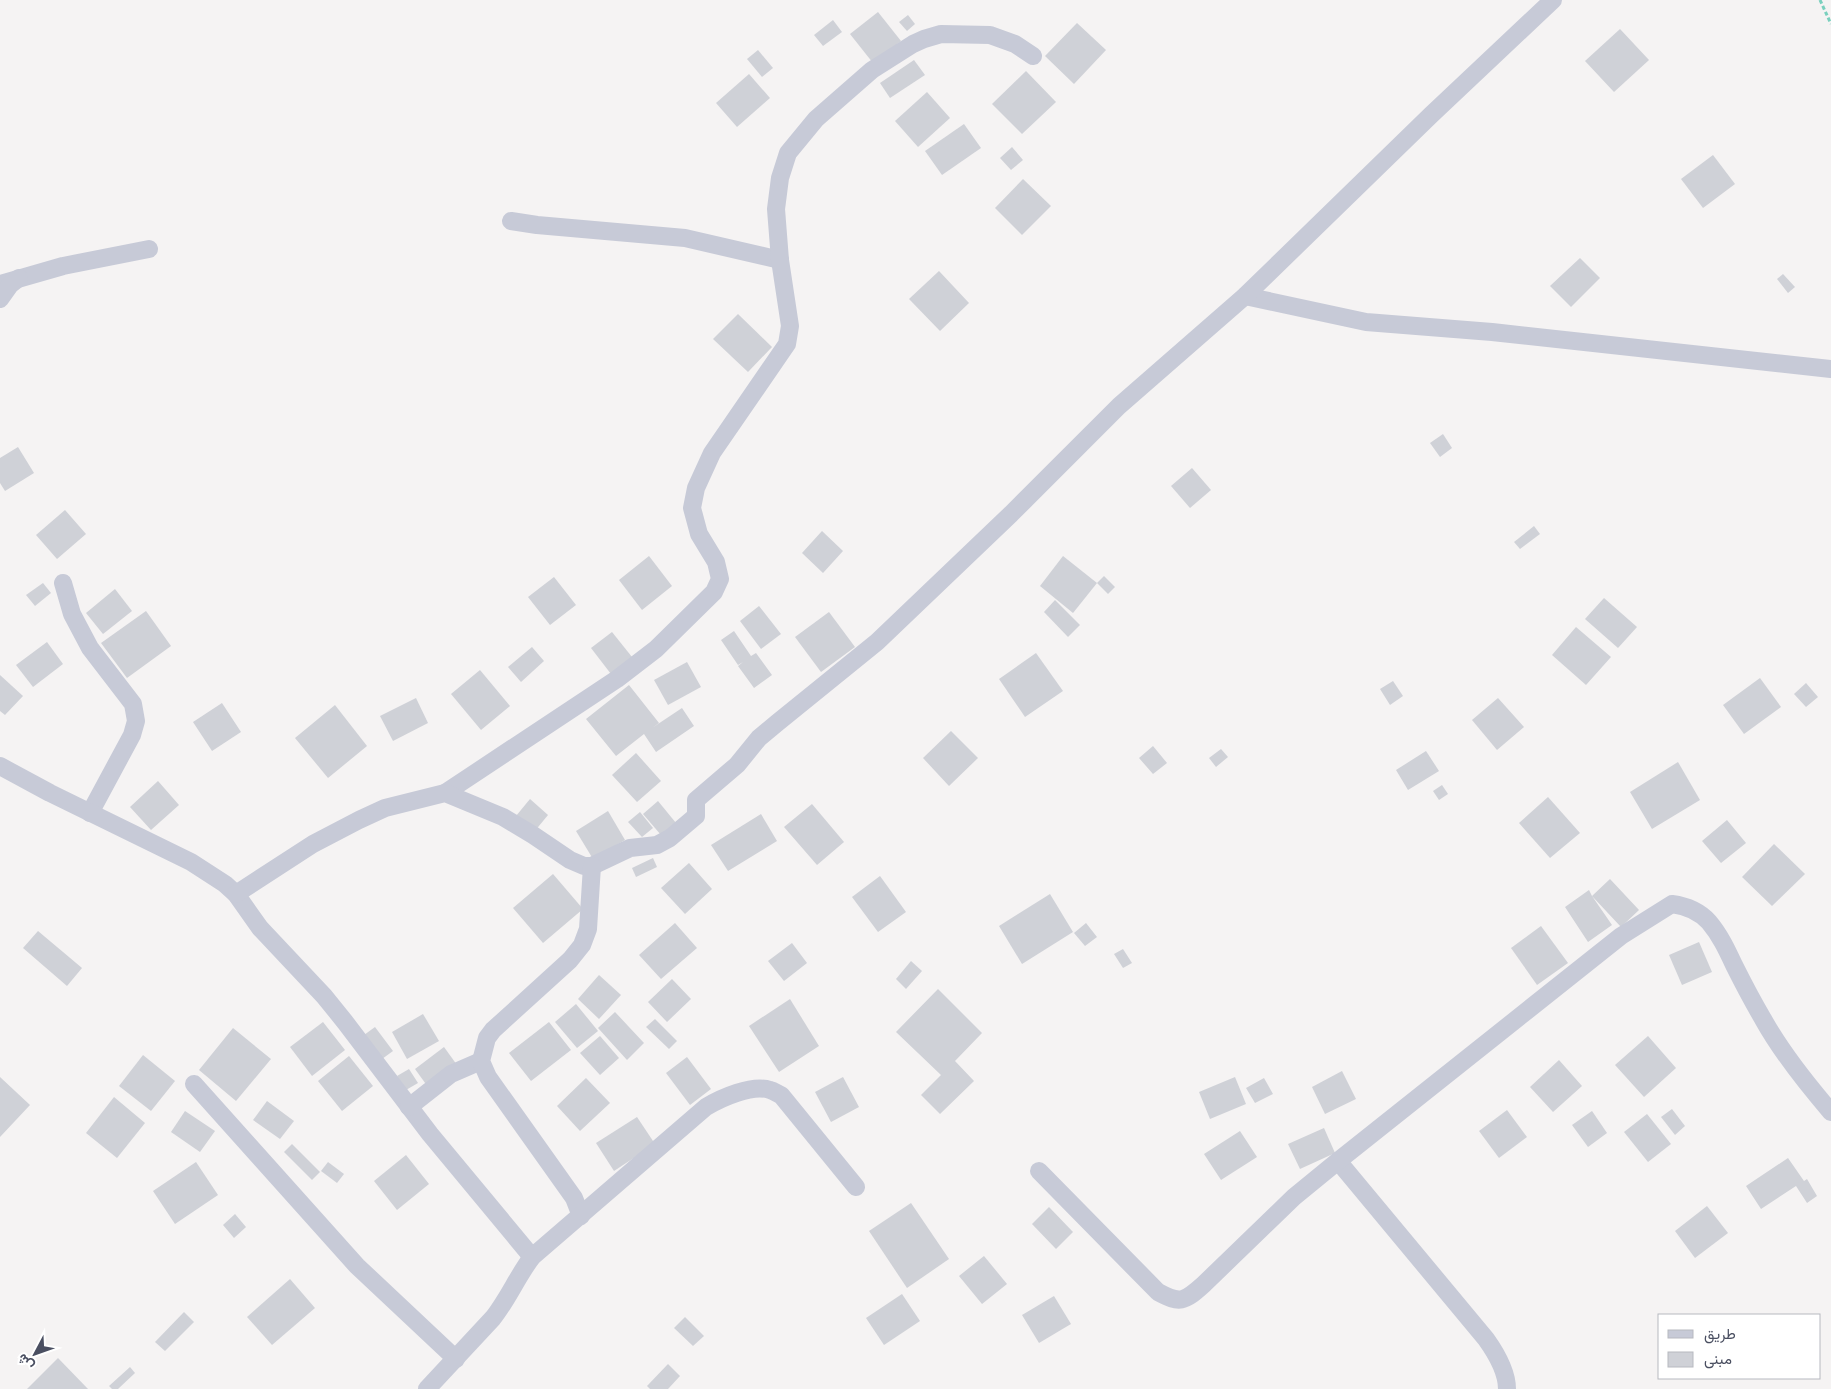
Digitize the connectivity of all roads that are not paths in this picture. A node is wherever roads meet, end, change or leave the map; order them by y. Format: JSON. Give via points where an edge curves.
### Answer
{"nodes":[{"id":1,"x":1553,"y":0,"type":"edge"},
{"id":2,"x":1033,"y":56,"type":"dead end"},
{"id":3,"x":511,"y":221,"type":"dead end"},
{"id":4,"x":150,"y":248,"type":"dead end"},
{"id":5,"x":780,"y":260,"type":"junction"},
{"id":6,"x":19,"y":278,"type":"junction"},
{"id":7,"x":0,"y":284,"type":"edge"},
{"id":8,"x":1245,"y":296,"type":"junction"},
{"id":9,"x":0,"y":298,"type":"edge"},
{"id":10,"x":1831,"y":370,"type":"edge"},
{"id":11,"x":63,"y":583,"type":"dead end"},
{"id":12,"x":0,"y":766,"type":"edge"},
{"id":13,"x":445,"y":793,"type":"junction"},
{"id":14,"x":90,"y":813,"type":"junction"},
{"id":15,"x":592,"y":866,"type":"junction"},
{"id":16,"x":236,"y":894,"type":"junction"},
{"id":17,"x":481,"y":1061,"type":"junction"},
{"id":18,"x":194,"y":1084,"type":"dead end"},
{"id":19,"x":409,"y":1107,"type":"junction"},
{"id":20,"x":1831,"y":1112,"type":"edge"},
{"id":21,"x":1338,"y":1161,"type":"junction"},
{"id":22,"x":1039,"y":1171,"type":"dead end"},
{"id":23,"x":856,"y":1188,"type":"dead end"},
{"id":24,"x":581,"y":1216,"type":"junction"},
{"id":25,"x":532,"y":1258,"type":"junction"},
{"id":26,"x":456,"y":1358,"type":"junction"},
{"id":27,"x":427,"y":1389,"type":"edge"},
{"id":28,"x":1507,"y":1389,"type":"edge"}],
"edges":[{"from":1,"to":8,"type":"street"},
{"from":2,"to":5,"type":"street","via":[[1015,44],[990,35],[940,34],[913,44],[872,70],[816,120],[788,153],[780,178],[776,209]]},
{"from":3,"to":5,"type":"street","via":[[685,238]]},
{"from":4,"to":6,"type":"street"},
{"from":5,"to":13,"type":"street","via":[[790,326],[787,344],[712,453],[696,488],[692,508],[699,534],[716,562],[720,579],[714,592],[656,649],[617,679]]},
{"from":6,"to":7,"type":"street"},
{"from":6,"to":9,"type":"street"},
{"from":8,"to":10,"type":"street","via":[[1366,322],[1492,332]]},
{"from":8,"to":15,"type":"street","via":[[1119,406],[877,642],[759,738],[737,765],[696,800],[696,816],[670,838],[657,844],[630,848]]},
{"from":11,"to":14,"type":"street","via":[[72,614],[90,648],[132,704],[136,721],[132,735]]},
{"from":12,"to":14,"type":"street"},
{"from":13,"to":15,"type":"street","via":[[503,817],[570,860]]},
{"from":13,"to":16,"type":"street","via":[[385,808],[359,820],[314,844]]},
{"from":14,"to":16,"type":"street","via":[[191,862]]},
{"from":15,"to":17,"type":"street","via":[[588,929],[582,945],[570,960],[493,1030],[487,1038]]},
{"from":16,"to":19,"type":"street","via":[[260,928],[346,1022]]},
{"from":17,"to":19,"type":"street","via":[[451,1074]]},
{"from":17,"to":24,"type":"street","via":[[503,1100],[574,1198]]},
{"from":18,"to":26,"type":"street","via":[[357,1266]]},
{"from":19,"to":25,"type":"street"},
{"from":20,"to":21,"type":"street","via":[[1782,1050],[1719,935],[1696,911],[1672,904],[1621,936]]},
{"from":21,"to":22,"type":"street","via":[[1294,1197],[1203,1285],[1183,1300],[1172,1300],[1158,1292]]},
{"from":21,"to":28,"type":"street","via":[[1486,1339],[1496,1354]]},
{"from":23,"to":24,"type":"street","via":[[781,1096],[758,1089],[719,1099],[706,1107]]},
{"from":24,"to":25,"type":"street"},
{"from":25,"to":26,"type":"street","via":[[519,1274],[500,1309]]},
{"from":26,"to":27,"type":"street"}]}
